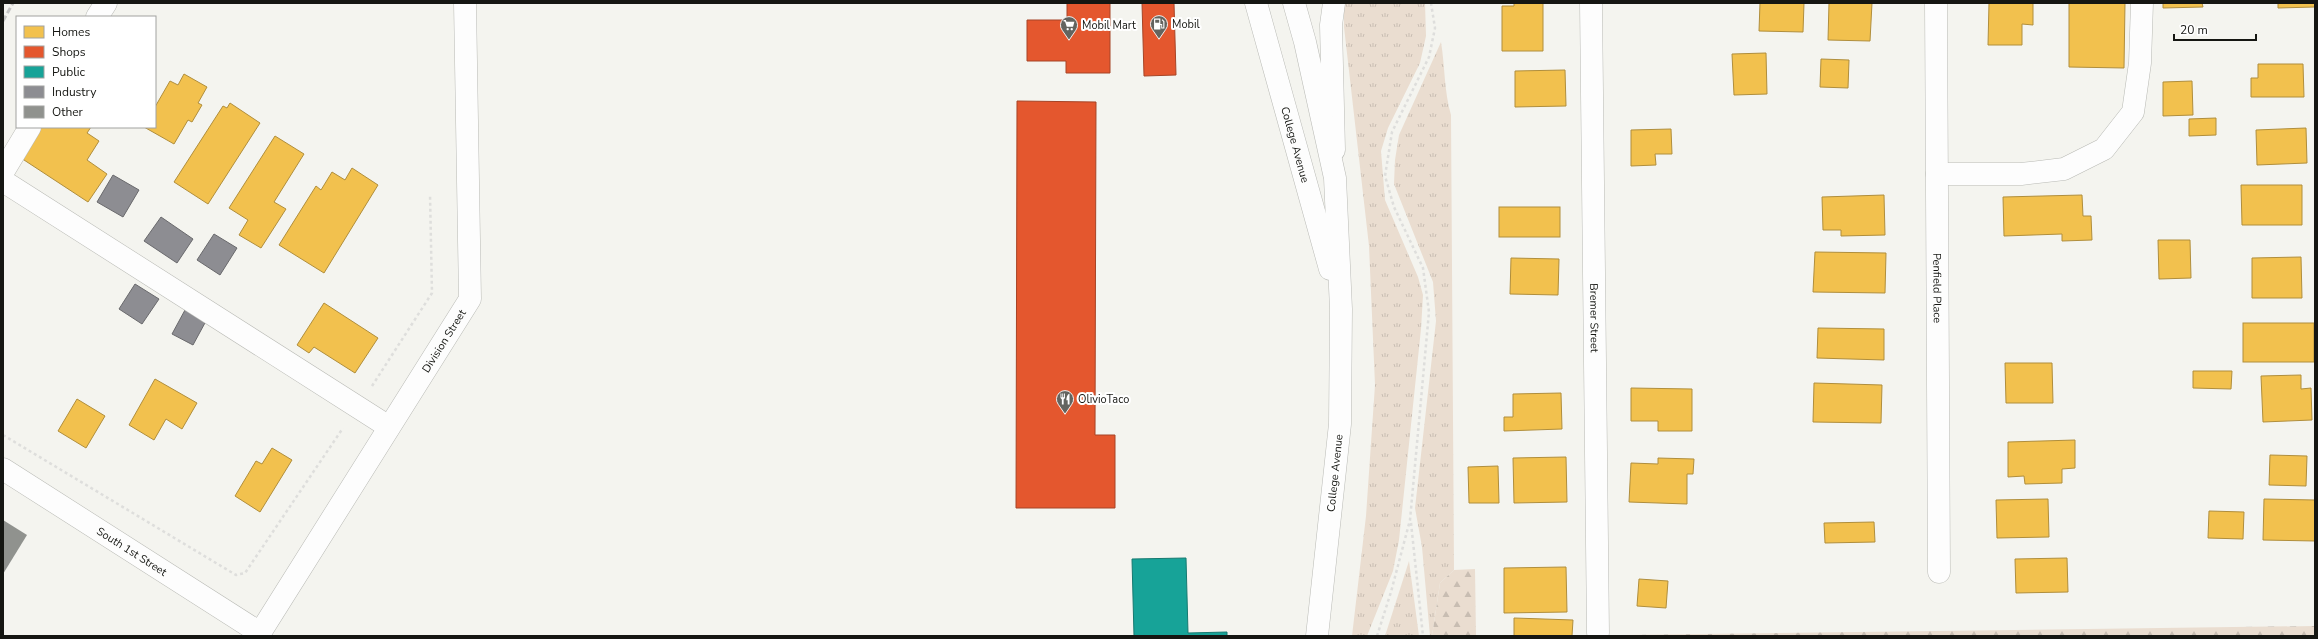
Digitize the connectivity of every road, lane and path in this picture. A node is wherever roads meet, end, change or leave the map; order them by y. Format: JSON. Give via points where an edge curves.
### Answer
{"nodes":[{"id":1,"x":106,"y":3,"type":"edge"},
{"id":2,"x":466,"y":3,"type":"edge"},
{"id":3,"x":1256,"y":3,"type":"edge"},
{"id":4,"x":1294,"y":3,"type":"edge"},
{"id":5,"x":1334,"y":3,"type":"edge"},
{"id":6,"x":1431,"y":3,"type":"edge"},
{"id":7,"x":1591,"y":3,"type":"edge"},
{"id":8,"x":1936,"y":3,"type":"edge"},
{"id":9,"x":2142,"y":3,"type":"edge"},
{"id":10,"x":98,"y":16,"type":"edge"},
{"id":11,"x":29,"y":128,"type":"edge"},
{"id":12,"x":3,"y":172,"type":"edge"},
{"id":13,"x":1937,"y":174,"type":"junction"},
{"id":14,"x":1335,"y":178,"type":"junction"},
{"id":15,"x":3,"y":181,"type":"edge"},
{"id":16,"x":430,"y":194,"type":"dead end"},
{"id":17,"x":1341,"y":309,"type":"junction"},
{"id":18,"x":358,"y":407,"type":"junction"},
{"id":19,"x":389,"y":427,"type":"junction"},
{"id":20,"x":3,"y":434,"type":"edge"},
{"id":21,"x":3,"y":469,"type":"edge"},
{"id":22,"x":1410,"y":520,"type":"junction"},
{"id":23,"x":1939,"y":572,"type":"dead end"},
{"id":24,"x":260,"y":633,"type":"joint"},
{"id":25,"x":1598,"y":634,"type":"dead end"},
{"id":26,"x":1317,"y":636,"type":"edge"},
{"id":27,"x":1377,"y":636,"type":"edge"},
{"id":28,"x":1423,"y":636,"type":"edge"}],
"edges":[{"from":1,"to":10,"type":"street"},
{"from":2,"to":19,"type":"street","name":"Division Street","via":[[470,299]]},
{"from":3,"to":17,"type":"street","name":"College Avenue"},
{"from":4,"to":14,"type":"street","name":"College Avenue","via":[[1306,42]]},
{"from":5,"to":14,"type":"street","via":[[1331,25]]},
{"from":6,"to":22,"type":"path","via":[[1435,28],[1429,57],[1392,132],[1385,176],[1394,207],[1423,268],[1430,312]]},
{"from":7,"to":25,"type":"street","name":"Bremer Street"},
{"from":8,"to":13,"type":"street","name":"Penfield Place"},
{"from":9,"to":13,"type":"street","via":[[2140,63],[2133,112],[2104,149],[2064,168],[2021,174]]},
{"from":11,"to":12,"type":"street"},
{"from":13,"to":23,"type":"street","name":"Penfield Place"},
{"from":14,"to":17,"type":"street","name":"College Avenue"},
{"from":15,"to":18,"type":"street"},
{"from":16,"to":18,"type":"path","via":[[432,293]]},
{"from":17,"to":26,"type":"street","name":"College Avenue","via":[[1340,424]]},
{"from":18,"to":19,"type":"street"},
{"from":18,"to":20,"type":"path","via":[[245,573],[236,575]]},
{"from":19,"to":24,"type":"street","name":"Division Street"},
{"from":21,"to":24,"type":"street","name":"South 1st Street"},
{"from":22,"to":27,"type":"path"},
{"from":22,"to":28,"type":"path"}]}
